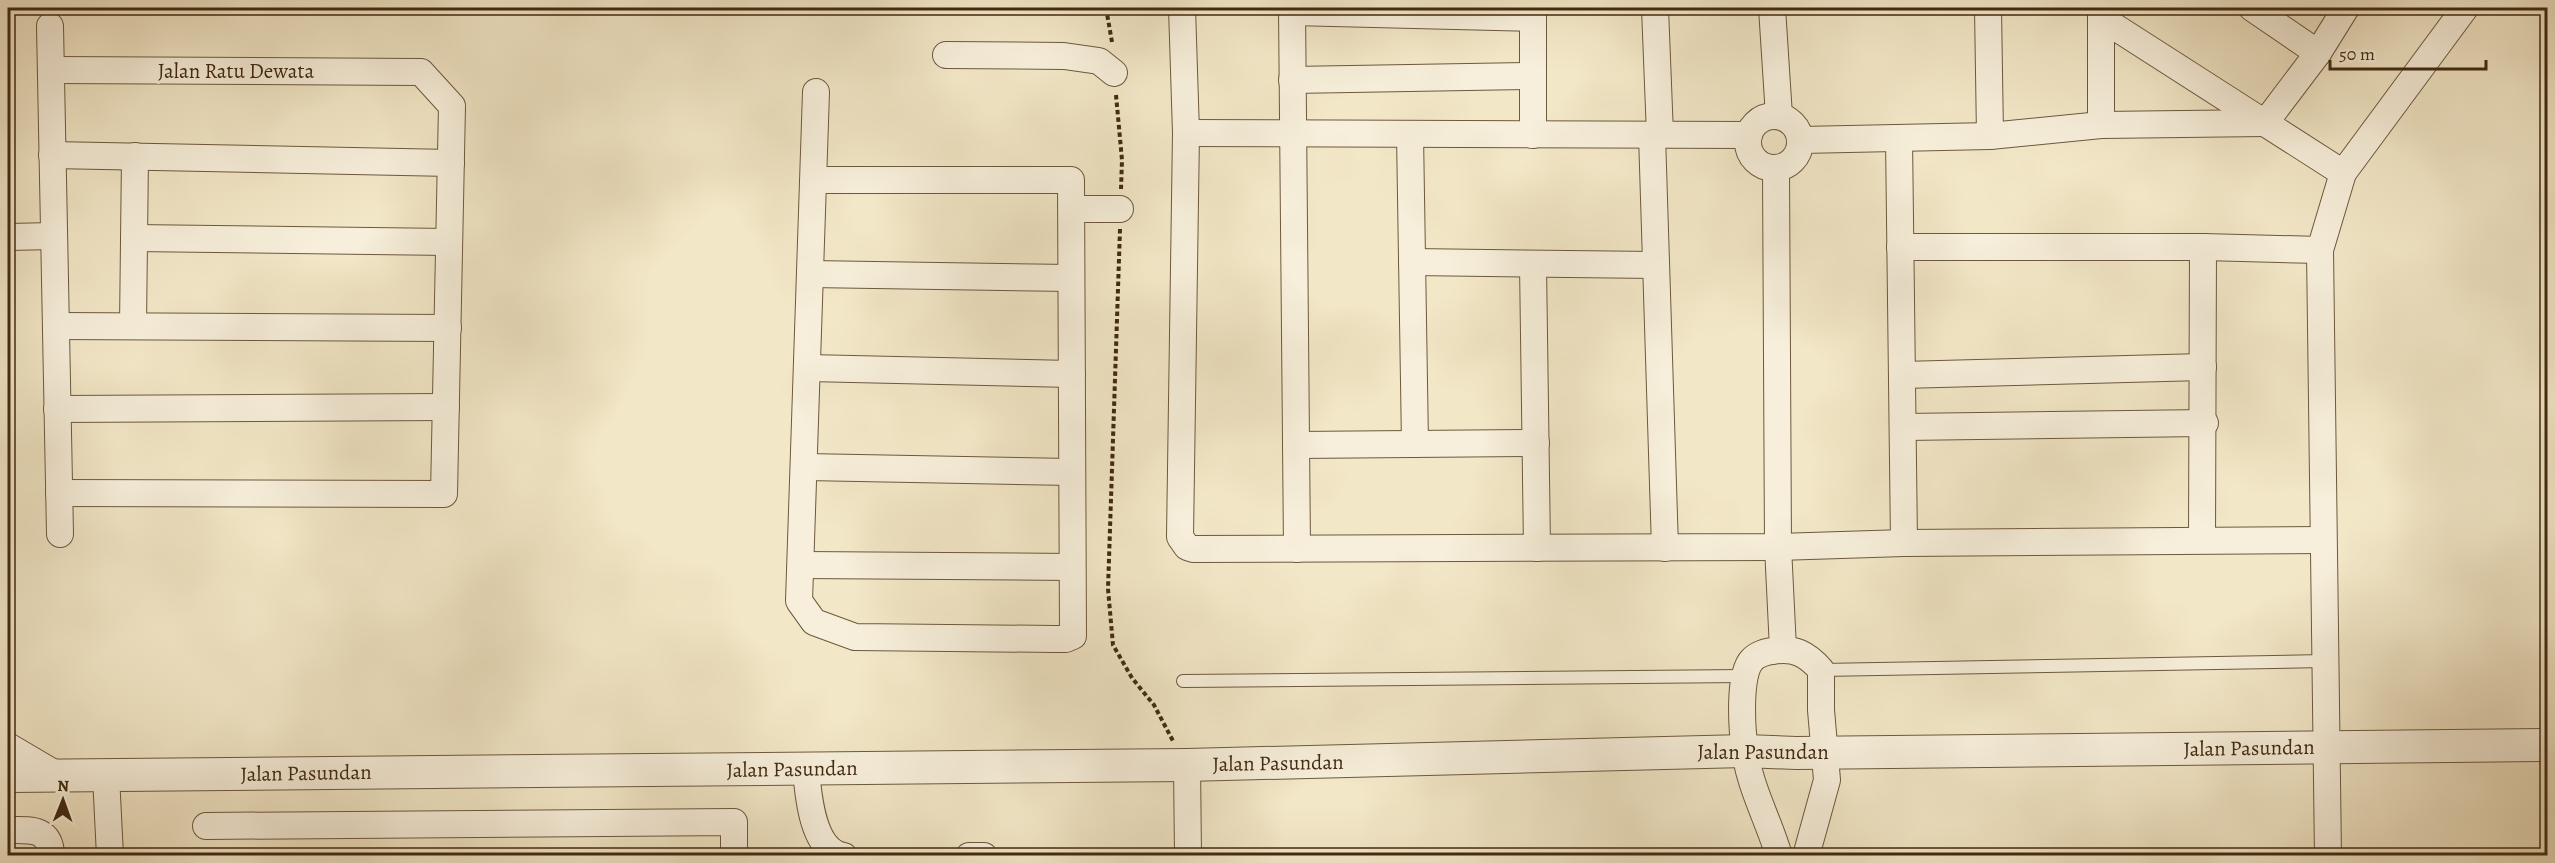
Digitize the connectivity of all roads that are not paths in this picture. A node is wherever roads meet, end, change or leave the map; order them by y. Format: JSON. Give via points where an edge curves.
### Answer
{"nodes":[{"id":1,"x":1182,"y":8,"type":"edge"},
{"id":2,"x":1655,"y":8,"type":"edge"},
{"id":3,"x":1772,"y":8,"type":"edge"},
{"id":4,"x":1988,"y":8,"type":"edge"},
{"id":5,"x":2252,"y":8,"type":"edge"},
{"id":6,"x":2346,"y":8,"type":"edge"},
{"id":7,"x":2459,"y":9,"type":"edge"},
{"id":8,"x":1292,"y":10,"type":"edge"},
{"id":9,"x":1412,"y":12,"type":"edge"},
{"id":10,"x":1533,"y":13,"type":"edge"},
{"id":11,"x":2101,"y":13,"type":"edge"},
{"id":12,"x":50,"y":26,"type":"dead end"},
{"id":13,"x":2318,"y":52,"type":"junction"},
{"id":14,"x":946,"y":55,"type":"dead end"},
{"id":15,"x":51,"y":70,"type":"junction"},
{"id":16,"x":1114,"y":73,"type":"road end"},
{"id":17,"x":1533,"y":76,"type":"junction"},
{"id":18,"x":1292,"y":80,"type":"junction"},
{"id":19,"x":816,"y":92,"type":"dead end"},
{"id":20,"x":1779,"y":117,"type":"junction"},
{"id":21,"x":2265,"y":123,"type":"junction"},
{"id":22,"x":2101,"y":125,"type":"junction"},
{"id":23,"x":1186,"y":134,"type":"junction"},
{"id":24,"x":1292,"y":134,"type":"junction"},
{"id":25,"x":1410,"y":134,"type":"junction"},
{"id":26,"x":1533,"y":135,"type":"junction"},
{"id":27,"x":1656,"y":135,"type":"junction"},
{"id":28,"x":1749,"y":135,"type":"junction"},
{"id":29,"x":1990,"y":136,"type":"junction"},
{"id":30,"x":1899,"y":138,"type":"junction"},
{"id":31,"x":1801,"y":140,"type":"junction"},
{"id":32,"x":52,"y":154,"type":"junction"},
{"id":33,"x":135,"y":156,"type":"junction"},
{"id":34,"x":451,"y":162,"type":"junction"},
{"id":35,"x":1776,"y":169,"type":"junction"},
{"id":36,"x":2343,"y":173,"type":"junction"},
{"id":37,"x":813,"y":180,"type":"junction"},
{"id":38,"x":1072,"y":209,"type":"junction"},
{"id":39,"x":1120,"y":209,"type":"road end"},
{"id":40,"x":54,"y":236,"type":"junction"},
{"id":41,"x":8,"y":237,"type":"edge"},
{"id":42,"x":134,"y":238,"type":"junction"},
{"id":43,"x":449,"y":242,"type":"junction"},
{"id":44,"x":1900,"y":247,"type":"junction"},
{"id":45,"x":2203,"y":247,"type":"junction"},
{"id":46,"x":2320,"y":250,"type":"junction"},
{"id":47,"x":1412,"y":262,"type":"junction"},
{"id":48,"x":1533,"y":264,"type":"junction"},
{"id":49,"x":1656,"y":265,"type":"junction"},
{"id":50,"x":810,"y":274,"type":"junction"},
{"id":51,"x":1071,"y":278,"type":"junction"},
{"id":52,"x":56,"y":326,"type":"junction"},
{"id":53,"x":133,"y":326,"type":"junction"},
{"id":54,"x":448,"y":328,"type":"junction"},
{"id":55,"x":2203,"y":367,"type":"junction"},
{"id":56,"x":808,"y":368,"type":"junction"},
{"id":57,"x":1072,"y":374,"type":"junction"},
{"id":58,"x":1902,"y":375,"type":"junction"},
{"id":59,"x":446,"y":407,"type":"junction"},
{"id":60,"x":57,"y":409,"type":"junction"},
{"id":61,"x":2205,"y":423,"type":"junction"},
{"id":62,"x":1904,"y":427,"type":"junction"},
{"id":63,"x":1536,"y":443,"type":"junction"},
{"id":64,"x":1415,"y":444,"type":"junction"},
{"id":65,"x":1296,"y":445,"type":"junction"},
{"id":66,"x":805,"y":466,"type":"junction"},
{"id":67,"x":1072,"y":472,"type":"junction"},
{"id":68,"x":59,"y":493,"type":"junction"},
{"id":69,"x":60,"y":534,"type":"dead end"},
{"id":70,"x":2202,"y":540,"type":"junction"},
{"id":71,"x":2323,"y":540,"type":"junction"},
{"id":72,"x":1904,"y":543,"type":"junction"},
{"id":73,"x":1778,"y":547,"type":"junction"},
{"id":74,"x":1537,"y":548,"type":"junction"},
{"id":75,"x":1665,"y":548,"type":"junction"},
{"id":76,"x":1297,"y":549,"type":"junction"},
{"id":77,"x":802,"y":565,"type":"junction"},
{"id":78,"x":1072,"y":567,"type":"junction"},
{"id":79,"x":1783,"y":649,"type":"junction"},
{"id":80,"x":2324,"y":661,"type":"junction"},
{"id":81,"x":1821,"y":670,"type":"junction"},
{"id":82,"x":1744,"y":676,"type":"junction"},
{"id":83,"x":1183,"y":681,"type":"dead end"},
{"id":84,"x":2547,"y":745,"type":"edge"},
{"id":85,"x":8,"y":746,"type":"edge"},
{"id":86,"x":2326,"y":747,"type":"junction"},
{"id":87,"x":1745,"y":751,"type":"junction"},
{"id":88,"x":1826,"y":753,"type":"junction"},
{"id":89,"x":1187,"y":765,"type":"junction"},
{"id":90,"x":806,"y":769,"type":"junction"},
{"id":91,"x":8,"y":776,"type":"edge"},
{"id":92,"x":59,"y":776,"type":"junction"},
{"id":93,"x":106,"y":776,"type":"junction"},
{"id":94,"x":206,"y":826,"type":"dead end"},
{"id":95,"x":8,"y":830,"type":"edge"},
{"id":96,"x":51,"y":855,"type":"edge"},
{"id":97,"x":110,"y":855,"type":"edge"},
{"id":98,"x":734,"y":855,"type":"edge"},
{"id":99,"x":844,"y":855,"type":"edge"},
{"id":100,"x":969,"y":855,"type":"edge"},
{"id":101,"x":984,"y":855,"type":"edge"},
{"id":102,"x":1188,"y":855,"type":"edge"},
{"id":103,"x":1779,"y":855,"type":"edge"},
{"id":104,"x":1806,"y":855,"type":"edge"},
{"id":105,"x":2328,"y":855,"type":"edge"}],
"edges":[{"from":1,"to":23,"type":"street"},
{"from":2,"to":27,"type":"street"},
{"from":3,"to":20,"type":"street"},
{"from":4,"to":29,"type":"street"},
{"from":5,"to":13,"type":"street"},
{"from":6,"to":13,"type":"street"},
{"from":7,"to":36,"type":"street"},
{"from":8,"to":9,"type":"street"},
{"from":8,"to":18,"type":"street"},
{"from":9,"to":10,"type":"street"},
{"from":10,"to":17,"type":"street"},
{"from":11,"to":21,"type":"street"},
{"from":11,"to":22,"type":"street"},
{"from":12,"to":15,"type":"street"},
{"from":13,"to":21,"type":"street"},
{"from":14,"to":16,"type":"street","via":[[1064,56],[1099,61]]},
{"from":15,"to":32,"type":"street"},
{"from":15,"to":34,"type":"street","name":"Jalan Ratu Dewata","via":[[421,72],[452,106]]},
{"from":17,"to":18,"type":"street"},
{"from":17,"to":26,"type":"street"},
{"from":18,"to":24,"type":"street"},
{"from":19,"to":37,"type":"street"},
{"from":20,"to":28,"type":"street","via":[[1766,117],[1755,124]]},
{"from":20,"to":31,"type":"street","via":[[1791,122]]},
{"from":21,"to":22,"type":"street"},
{"from":21,"to":36,"type":"street"},
{"from":22,"to":29,"type":"street"},
{"from":23,"to":24,"type":"street"},
{"from":23,"to":76,"type":"street","via":[[1180,537],[1193,549]]},
{"from":24,"to":25,"type":"street"},
{"from":24,"to":65,"type":"street"},
{"from":25,"to":26,"type":"street"},
{"from":25,"to":47,"type":"street"},
{"from":26,"to":27,"type":"street"},
{"from":27,"to":28,"type":"street"},
{"from":27,"to":49,"type":"street"},
{"from":28,"to":35,"type":"street","via":[[1748,147],[1754,159],[1764,167]]},
{"from":29,"to":30,"type":"street"},
{"from":30,"to":31,"type":"street"},
{"from":30,"to":44,"type":"street"},
{"from":31,"to":35,"type":"street","via":[[1797,156]]},
{"from":32,"to":33,"type":"street"},
{"from":32,"to":40,"type":"street"},
{"from":33,"to":34,"type":"street"},
{"from":33,"to":42,"type":"street"},
{"from":34,"to":43,"type":"street"},
{"from":35,"to":73,"type":"street"},
{"from":36,"to":46,"type":"street"},
{"from":37,"to":38,"type":"street","via":[[1071,180]]},
{"from":37,"to":50,"type":"street"},
{"from":38,"to":39,"type":"street"},
{"from":38,"to":51,"type":"street"},
{"from":40,"to":41,"type":"street"},
{"from":40,"to":52,"type":"street"},
{"from":42,"to":43,"type":"street"},
{"from":42,"to":53,"type":"street"},
{"from":43,"to":54,"type":"street"},
{"from":44,"to":45,"type":"street"},
{"from":44,"to":58,"type":"street"},
{"from":45,"to":46,"type":"street"},
{"from":45,"to":55,"type":"street"},
{"from":46,"to":71,"type":"street"},
{"from":47,"to":48,"type":"street"},
{"from":47,"to":64,"type":"street"},
{"from":48,"to":49,"type":"street"},
{"from":48,"to":63,"type":"street"},
{"from":49,"to":75,"type":"street"},
{"from":50,"to":51,"type":"street"},
{"from":50,"to":56,"type":"street"},
{"from":51,"to":57,"type":"street"},
{"from":52,"to":53,"type":"street"},
{"from":52,"to":60,"type":"street"},
{"from":53,"to":54,"type":"street"},
{"from":54,"to":59,"type":"street"},
{"from":55,"to":58,"type":"street"},
{"from":55,"to":61,"type":"street"},
{"from":56,"to":57,"type":"street"},
{"from":56,"to":66,"type":"street"},
{"from":57,"to":67,"type":"street"},
{"from":58,"to":62,"type":"street"},
{"from":59,"to":60,"type":"street"},
{"from":59,"to":68,"type":"street","via":[[444,494]]},
{"from":60,"to":68,"type":"street"},
{"from":61,"to":62,"type":"street"},
{"from":61,"to":70,"type":"street"},
{"from":62,"to":72,"type":"street"},
{"from":63,"to":64,"type":"street"},
{"from":63,"to":74,"type":"street"},
{"from":64,"to":65,"type":"street"},
{"from":65,"to":76,"type":"street"},
{"from":66,"to":67,"type":"street"},
{"from":66,"to":77,"type":"street"},
{"from":67,"to":78,"type":"street"},
{"from":68,"to":69,"type":"street"},
{"from":70,"to":71,"type":"street"},
{"from":70,"to":72,"type":"street"},
{"from":71,"to":80,"type":"street"},
{"from":72,"to":73,"type":"street"},
{"from":73,"to":75,"type":"street"},
{"from":73,"to":79,"type":"street"},
{"from":74,"to":75,"type":"street"},
{"from":74,"to":76,"type":"street"},
{"from":77,"to":78,"type":"street"},
{"from":77,"to":78,"type":"street","via":[[800,601],[814,622],[855,637],[1054,639],[1073,636]]},
{"from":79,"to":81,"type":"street","via":[[1803,653]]},
{"from":79,"to":82,"type":"street","via":[[1767,651],[1752,660]]},
{"from":80,"to":81,"type":"lane"},
{"from":80,"to":86,"type":"street"},
{"from":81,"to":88,"type":"street"},
{"from":82,"to":83,"type":"lane"},
{"from":82,"to":87,"type":"street"},
{"from":84,"to":86,"type":"street","name":"Jalan Pasundan"},
{"from":85,"to":92,"type":"street"},
{"from":86,"to":88,"type":"street","name":"Jalan Pasundan"},
{"from":86,"to":105,"type":"street"},
{"from":87,"to":88,"type":"street","name":"Jalan Pasundan"},
{"from":87,"to":89,"type":"street","name":"Jalan Pasundan"},
{"from":87,"to":103,"type":"street"},
{"from":88,"to":104,"type":"street","via":[[1827,780]]},
{"from":89,"to":90,"type":"street","name":"Jalan Pasundan"},
{"from":89,"to":102,"type":"street"},
{"from":90,"to":93,"type":"street","name":"Jalan Pasundan"},
{"from":90,"to":99,"type":"street","via":[[808,801],[817,834],[837,855]]},
{"from":91,"to":92,"type":"street","name":"Jalan Pasundan"},
{"from":92,"to":93,"type":"street","name":"Jalan Pasundan"},
{"from":93,"to":97,"type":"street"},
{"from":94,"to":98,"type":"street","via":[[734,822]]},
{"from":95,"to":96,"type":"street","via":[[42,834],[49,840]]},
{"from":100,"to":101,"type":"street"}]}
